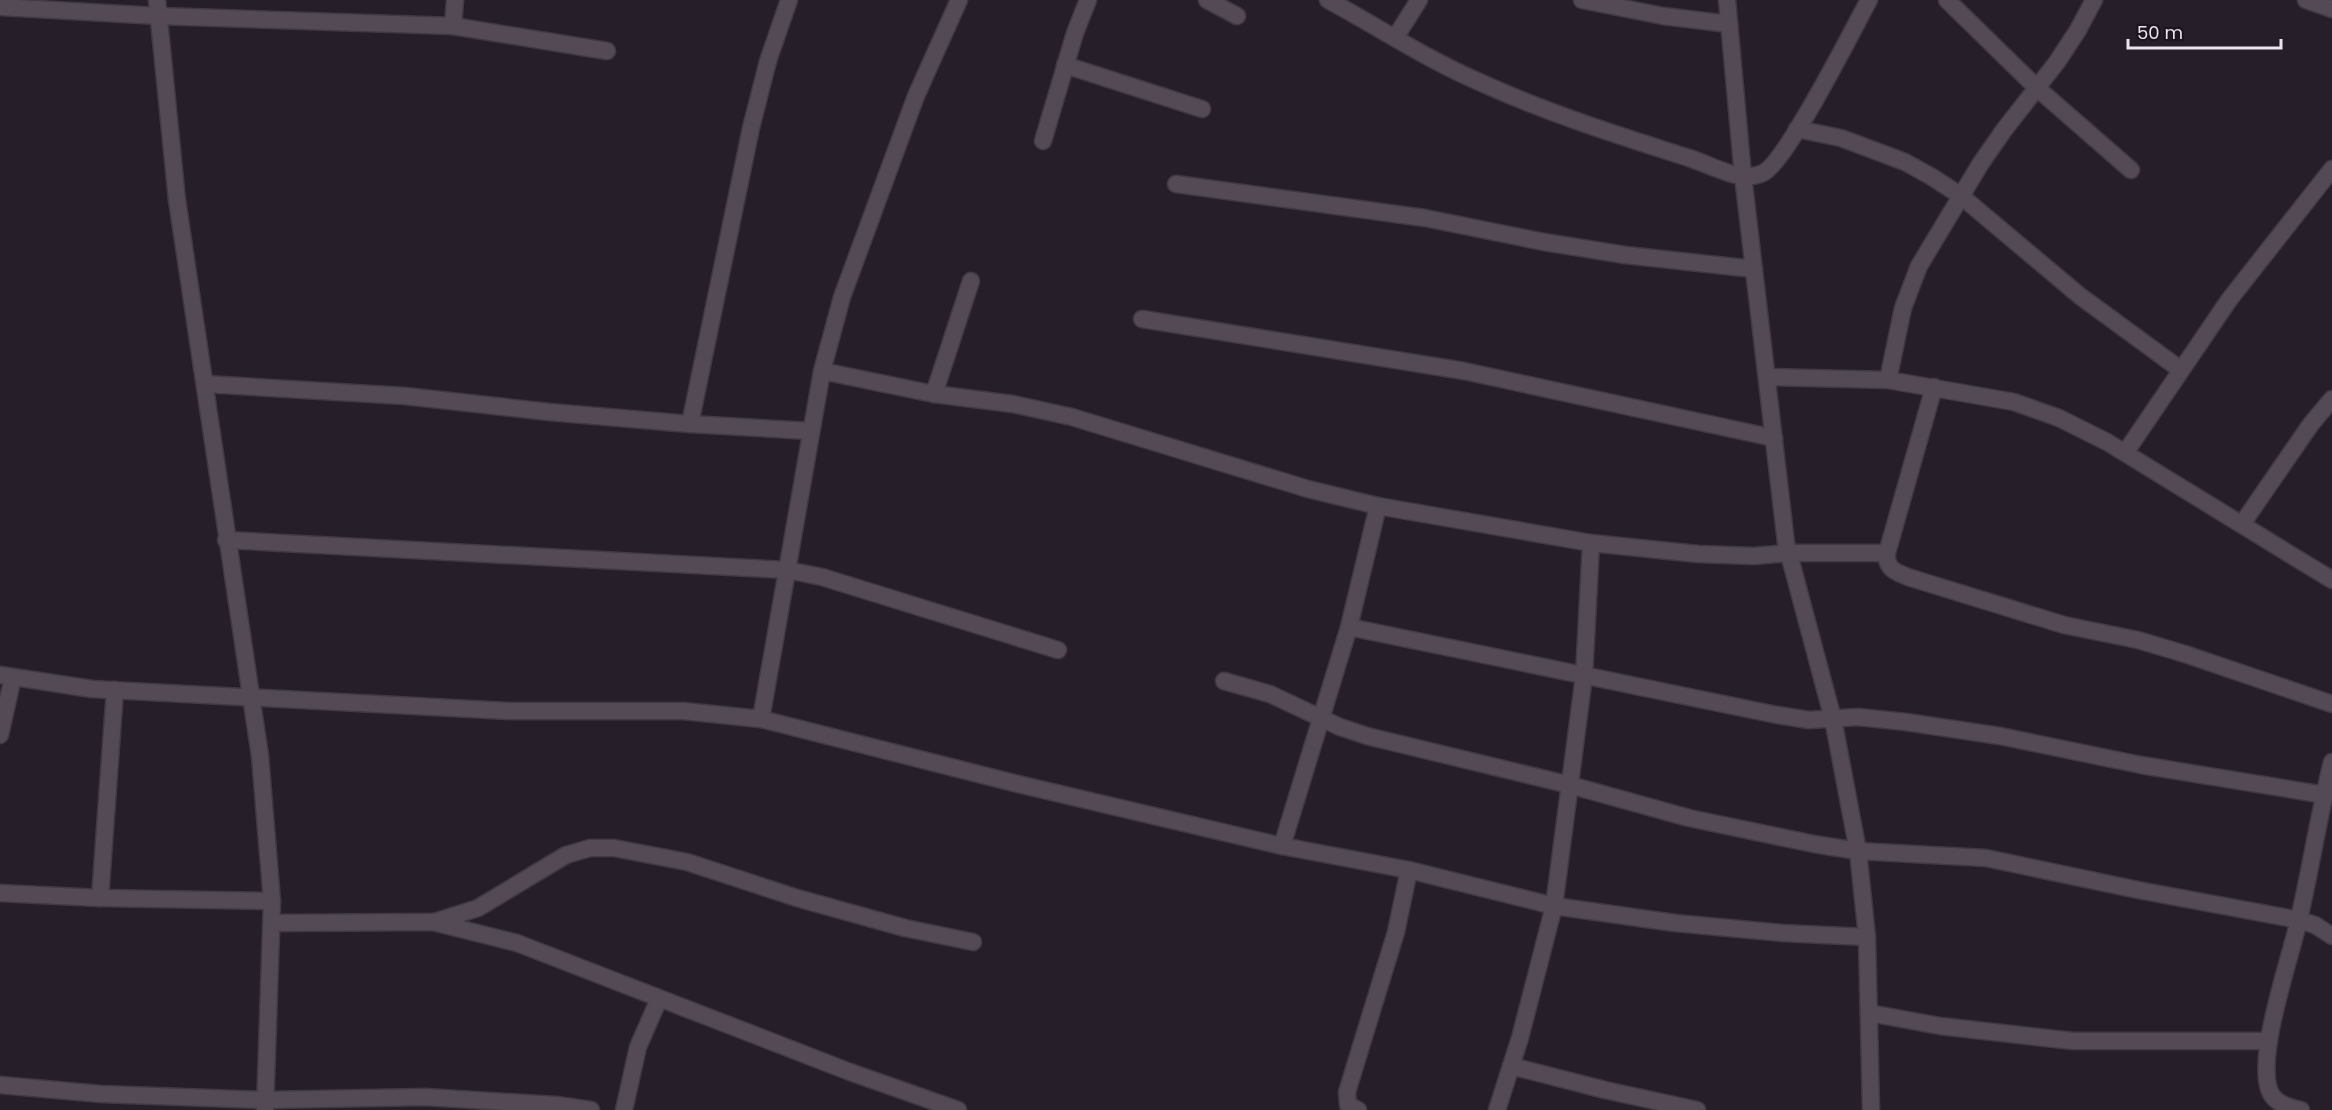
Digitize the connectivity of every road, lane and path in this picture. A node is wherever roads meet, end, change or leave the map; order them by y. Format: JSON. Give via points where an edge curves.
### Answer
{"nodes":[{"id":1,"x":455,"y":0,"type":"edge"},
{"id":2,"x":789,"y":0,"type":"edge"},
{"id":3,"x":959,"y":0,"type":"edge"},
{"id":4,"x":1088,"y":0,"type":"edge"},
{"id":5,"x":1207,"y":0,"type":"edge"},
{"id":6,"x":1328,"y":0,"type":"edge"},
{"id":7,"x":1419,"y":0,"type":"edge"},
{"id":8,"x":1582,"y":0,"type":"edge"},
{"id":9,"x":1726,"y":0,"type":"edge"},
{"id":10,"x":1869,"y":0,"type":"edge"},
{"id":11,"x":1947,"y":0,"type":"edge"},
{"id":12,"x":2094,"y":0,"type":"edge"},
{"id":13,"x":2306,"y":0,"type":"edge"},
{"id":14,"x":0,"y":7,"type":"edge"},
{"id":15,"x":158,"y":8,"type":"edge"},
{"id":16,"x":2332,"y":9,"type":"edge"},
{"id":17,"x":1237,"y":16,"type":"dead end"},
{"id":18,"x":1729,"y":24,"type":"junction"},
{"id":19,"x":453,"y":26,"type":"junction"},
{"id":20,"x":1395,"y":38,"type":"junction"},
{"id":21,"x":607,"y":51,"type":"dead end"},
{"id":22,"x":1065,"y":65,"type":"junction"},
{"id":23,"x":2037,"y":88,"type":"junction"},
{"id":24,"x":1203,"y":109,"type":"dead end"},
{"id":25,"x":1797,"y":129,"type":"junction"},
{"id":26,"x":1042,"y":141,"type":"dead end"},
{"id":27,"x":2332,"y":169,"type":"edge"},
{"id":28,"x":2131,"y":170,"type":"dead end"},
{"id":29,"x":1743,"y":176,"type":"junction"},
{"id":30,"x":1176,"y":184,"type":"dead end"},
{"id":31,"x":1961,"y":196,"type":"junction"},
{"id":32,"x":1754,"y":268,"type":"junction"},
{"id":33,"x":971,"y":281,"type":"dead end"},
{"id":34,"x":1142,"y":320,"type":"dead end"},
{"id":35,"x":2181,"y":370,"type":"junction"},
{"id":36,"x":822,"y":371,"type":"junction"},
{"id":37,"x":1767,"y":377,"type":"junction"},
{"id":38,"x":1888,"y":380,"type":"junction"},
{"id":39,"x":206,"y":384,"type":"junction"},
{"id":40,"x":1934,"y":387,"type":"junction"},
{"id":41,"x":934,"y":394,"type":"junction"},
{"id":42,"x":2332,"y":399,"type":"edge"},
{"id":43,"x":690,"y":424,"type":"junction"},
{"id":44,"x":811,"y":431,"type":"junction"},
{"id":45,"x":1774,"y":438,"type":"junction"},
{"id":46,"x":2125,"y":453,"type":"junction"},
{"id":47,"x":1378,"y":506,"type":"junction"},
{"id":48,"x":2242,"y":524,"type":"junction"},
{"id":49,"x":226,"y":540,"type":"junction"},
{"id":50,"x":1591,"y":543,"type":"junction"},
{"id":51,"x":1789,"y":553,"type":"junction"},
{"id":52,"x":1887,"y":553,"type":"junction"},
{"id":53,"x":787,"y":570,"type":"junction"},
{"id":54,"x":2332,"y":580,"type":"edge"},
{"id":55,"x":1349,"y":627,"type":"junction"},
{"id":56,"x":1059,"y":650,"type":"dead end"},
{"id":57,"x":7,"y":676,"type":"edge"},
{"id":58,"x":1584,"y":676,"type":"junction"},
{"id":59,"x":1224,"y":681,"type":"dead end"},
{"id":60,"x":115,"y":690,"type":"junction"},
{"id":61,"x":250,"y":697,"type":"junction"},
{"id":62,"x":2332,"y":704,"type":"edge"},
{"id":63,"x":761,"y":719,"type":"junction"},
{"id":64,"x":1321,"y":719,"type":"junction"},
{"id":65,"x":1833,"y":719,"type":"junction"},
{"id":66,"x":0,"y":735,"type":"edge"},
{"id":67,"x":2332,"y":762,"type":"edge"},
{"id":68,"x":1570,"y":785,"type":"junction"},
{"id":69,"x":2325,"y":795,"type":"junction"},
{"id":70,"x":2324,"y":840,"type":"edge"},
{"id":71,"x":1282,"y":846,"type":"junction"},
{"id":72,"x":1858,"y":851,"type":"junction"},
{"id":73,"x":1409,"y":870,"type":"junction"},
{"id":74,"x":0,"y":893,"type":"edge"},
{"id":75,"x":100,"y":898,"type":"junction"},
{"id":76,"x":272,"y":901,"type":"junction"},
{"id":77,"x":1554,"y":906,"type":"junction"},
{"id":78,"x":2299,"y":920,"type":"junction"},
{"id":79,"x":433,"y":922,"type":"junction"},
{"id":80,"x":272,"y":923,"type":"junction"},
{"id":81,"x":2332,"y":936,"type":"edge"},
{"id":82,"x":1867,"y":937,"type":"junction"},
{"id":83,"x":973,"y":942,"type":"dead end"},
{"id":84,"x":659,"y":999,"type":"junction"},
{"id":85,"x":1869,"y":1013,"type":"junction"},
{"id":86,"x":2269,"y":1041,"type":"junction"},
{"id":87,"x":1512,"y":1066,"type":"junction"},
{"id":88,"x":0,"y":1085,"type":"edge"},
{"id":89,"x":265,"y":1105,"type":"edge"},
{"id":90,"x":591,"y":1110,"type":"edge"},
{"id":91,"x":624,"y":1110,"type":"edge"},
{"id":92,"x":958,"y":1110,"type":"edge"},
{"id":93,"x":1358,"y":1110,"type":"edge"},
{"id":94,"x":1497,"y":1110,"type":"edge"},
{"id":95,"x":1697,"y":1110,"type":"edge"},
{"id":96,"x":1871,"y":1110,"type":"edge"},
{"id":97,"x":2301,"y":1110,"type":"edge"}],
"edges":[{"from":1,"to":19,"type":"street"},
{"from":2,"to":43,"type":"street","via":[[751,128]]},
{"from":3,"to":36,"type":"street","via":[[916,96],[842,297]]},
{"from":4,"to":22,"type":"street"},
{"from":5,"to":17,"type":"street"},
{"from":6,"to":20,"type":"street"},
{"from":7,"to":20,"type":"street"},
{"from":8,"to":18,"type":"street"},
{"from":9,"to":18,"type":"street"},
{"from":10,"to":25,"type":"street"},
{"from":11,"to":23,"type":"street"},
{"from":12,"to":23,"type":"street"},
{"from":13,"to":16,"type":"street"},
{"from":14,"to":15,"type":"street"},
{"from":15,"to":19,"type":"street"},
{"from":15,"to":39,"type":"street","via":[[177,200]]},
{"from":18,"to":29,"type":"street"},
{"from":19,"to":21,"type":"street"},
{"from":20,"to":29,"type":"street","via":[[1426,57],[1525,101]]},
{"from":22,"to":24,"type":"street"},
{"from":22,"to":26,"type":"street"},
{"from":23,"to":28,"type":"street"},
{"from":23,"to":31,"type":"street"},
{"from":25,"to":29,"type":"street","via":[[1770,168],[1758,175]]},
{"from":25,"to":31,"type":"street","via":[[1841,138],[1905,162]]},
{"from":27,"to":35,"type":"street","via":[[2229,300]]},
{"from":29,"to":32,"type":"street"},
{"from":30,"to":32,"type":"street","via":[[1425,218],[1624,255]]},
{"from":31,"to":35,"type":"street","via":[[2080,296]]},
{"from":31,"to":38,"type":"street","via":[[1919,266],[1903,308]]},
{"from":32,"to":37,"type":"street"},
{"from":33,"to":41,"type":"street"},
{"from":34,"to":45,"type":"street","via":[[1464,371]]},
{"from":35,"to":46,"type":"street"},
{"from":36,"to":41,"type":"street"},
{"from":36,"to":44,"type":"street"},
{"from":37,"to":38,"type":"street"},
{"from":37,"to":45,"type":"street"},
{"from":38,"to":40,"type":"street"},
{"from":39,"to":43,"type":"street","via":[[405,396]]},
{"from":39,"to":49,"type":"street"},
{"from":40,"to":46,"type":"street","via":[[2014,402],[2059,418]]},
{"from":40,"to":52,"type":"street"},
{"from":41,"to":47,"type":"street","via":[[1013,404],[1072,417],[1308,489]]},
{"from":42,"to":48,"type":"street"},
{"from":43,"to":44,"type":"street"},
{"from":44,"to":53,"type":"street"},
{"from":45,"to":51,"type":"street"},
{"from":46,"to":48,"type":"street"},
{"from":47,"to":50,"type":"street"},
{"from":47,"to":55,"type":"street"},
{"from":48,"to":54,"type":"street"},
{"from":49,"to":53,"type":"street"},
{"from":49,"to":61,"type":"street"},
{"from":50,"to":51,"type":"street","via":[[1698,554]]},
{"from":50,"to":58,"type":"street"},
{"from":51,"to":52,"type":"street"},
{"from":51,"to":65,"type":"street"},
{"from":52,"to":62,"type":"street","via":[[1889,567],[1911,578],[2064,625],[2166,648]]},
{"from":53,"to":56,"type":"street","via":[[822,577]]},
{"from":53,"to":63,"type":"street"},
{"from":55,"to":58,"type":"street"},
{"from":55,"to":64,"type":"street"},
{"from":57,"to":60,"type":"street"},
{"from":57,"to":66,"type":"street"},
{"from":58,"to":65,"type":"street","via":[[1777,715]]},
{"from":58,"to":68,"type":"street"},
{"from":59,"to":64,"type":"street","via":[[1270,694]]},
{"from":60,"to":61,"type":"street"},
{"from":60,"to":75,"type":"street"},
{"from":61,"to":63,"type":"street","via":[[509,711],[683,711]]},
{"from":61,"to":76,"type":"street","via":[[260,756]]},
{"from":63,"to":71,"type":"street"},
{"from":64,"to":68,"type":"street","via":[[1367,736]]},
{"from":64,"to":71,"type":"street"},
{"from":65,"to":69,"type":"street","via":[[1858,717],[2000,736],[2141,765]]},
{"from":65,"to":72,"type":"street"},
{"from":67,"to":69,"type":"street"},
{"from":68,"to":72,"type":"street","via":[[1689,818]]},
{"from":68,"to":77,"type":"street"},
{"from":69,"to":70,"type":"street"},
{"from":70,"to":78,"type":"street"},
{"from":71,"to":73,"type":"street"},
{"from":72,"to":78,"type":"street","via":[[1986,858]]},
{"from":72,"to":82,"type":"street"},
{"from":73,"to":77,"type":"street"},
{"from":73,"to":93,"type":"street","via":[[1396,932],[1347,1092],[1348,1105]]},
{"from":74,"to":75,"type":"street"},
{"from":75,"to":76,"type":"street"},
{"from":76,"to":80,"type":"street"},
{"from":77,"to":82,"type":"street","via":[[1676,924]]},
{"from":77,"to":87,"type":"street"},
{"from":78,"to":81,"type":"street"},
{"from":78,"to":86,"type":"street"},
{"from":79,"to":80,"type":"street"},
{"from":79,"to":83,"type":"street","via":[[478,908],[566,855],[590,848],[614,848],[687,862],[796,898]]},
{"from":79,"to":84,"type":"street","via":[[517,943]]},
{"from":80,"to":89,"type":"street"},
{"from":82,"to":85,"type":"street"},
{"from":84,"to":91,"type":"street","via":[[638,1047]]},
{"from":84,"to":92,"type":"street"},
{"from":85,"to":86,"type":"street","via":[[1940,1026],[2073,1041]]},
{"from":85,"to":96,"type":"street"},
{"from":86,"to":97,"type":"street","via":[[2266,1069],[2272,1096]]},
{"from":87,"to":94,"type":"street"},
{"from":87,"to":95,"type":"street"},
{"from":88,"to":89,"type":"street"},
{"from":89,"to":90,"type":"street","via":[[425,1097]]}]}
